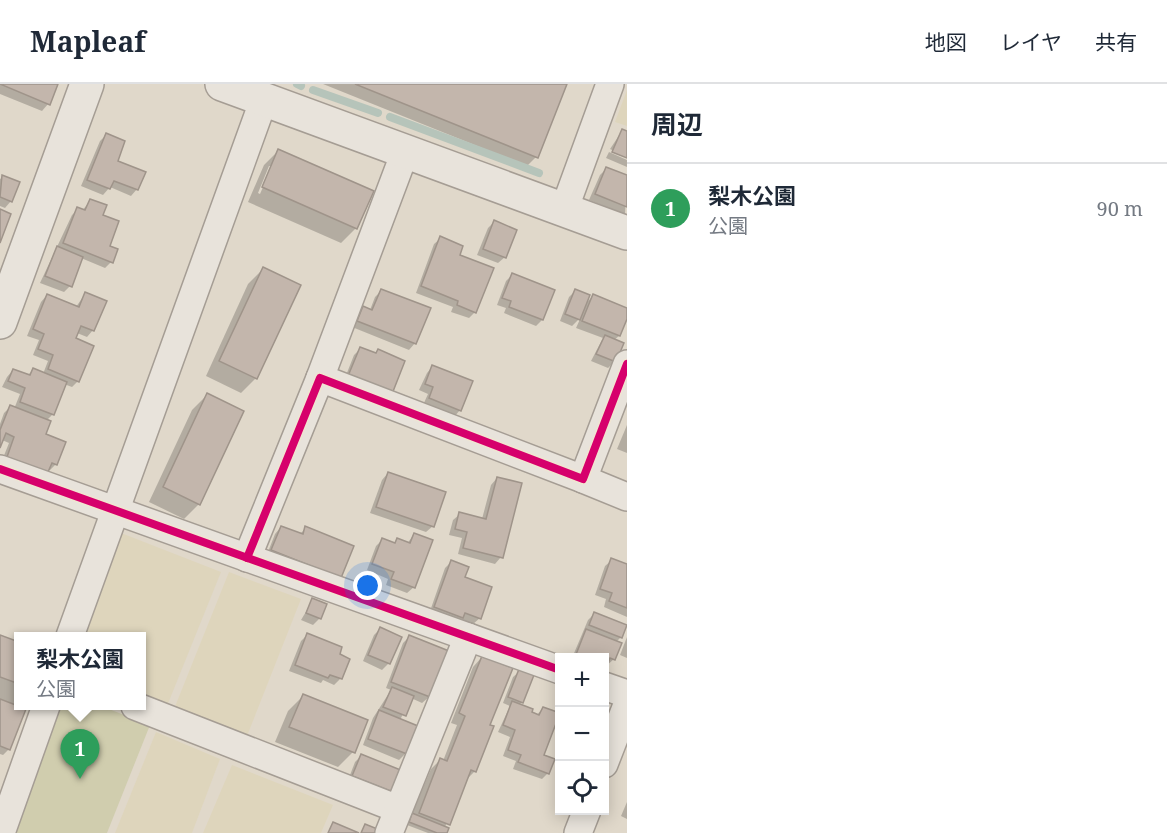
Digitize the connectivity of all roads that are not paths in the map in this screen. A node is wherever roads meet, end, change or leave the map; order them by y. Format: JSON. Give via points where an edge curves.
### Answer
{"nodes":[{"id":1,"x":87,"y":84,"type":"edge"},
{"id":2,"x":222,"y":84,"type":"edge"},
{"id":3,"x":610,"y":84,"type":"edge"},
{"id":4,"x":264,"y":99,"type":"junction"},
{"id":5,"x":405,"y":152,"type":"junction"},
{"id":6,"x":564,"y":210,"type":"junction"},
{"id":7,"x":627,"y":233,"type":"edge"},
{"id":8,"x":3,"y":303,"type":"edge"},
{"id":9,"x":627,"y":364,"type":"edge"},
{"id":10,"x":320,"y":378,"type":"junction"},
{"id":11,"x":0,"y":469,"type":"edge"},
{"id":12,"x":582,"y":479,"type":"junction"},
{"id":13,"x":627,"y":497,"type":"edge"},
{"id":14,"x":115,"y":511,"type":"junction"},
{"id":15,"x":248,"y":558,"type":"junction"},
{"id":16,"x":71,"y":632,"type":"edge"},
{"id":17,"x":468,"y":637,"type":"junction"},
{"id":18,"x":555,"y":668,"type":"edge"},
{"id":19,"x":609,"y":688,"type":"edge"},
{"id":20,"x":627,"y":694,"type":"edge"},
{"id":21,"x":627,"y":705,"type":"edge"},
{"id":22,"x":44,"y":710,"type":"edge"},
{"id":23,"x":146,"y":710,"type":"edge"},
{"id":24,"x":605,"y":761,"type":"edge"},
{"id":25,"x":585,"y":815,"type":"edge"},
{"id":26,"x":394,"y":821,"type":"edge"},
{"id":27,"x":1,"y":833,"type":"edge"},
{"id":28,"x":578,"y":833,"type":"edge"}],
"edges":[{"from":1,"to":8,"type":"street"},
{"from":2,"to":4,"type":"street"},
{"from":3,"to":6,"type":"street"},
{"from":4,"to":5,"type":"street"},
{"from":4,"to":14,"type":"street"},
{"from":5,"to":6,"type":"street"},
{"from":5,"to":10,"type":"street"},
{"from":6,"to":7,"type":"street"},
{"from":9,"to":12,"type":"street"},
{"from":10,"to":12,"type":"street"},
{"from":10,"to":15,"type":"street"},
{"from":11,"to":14,"type":"street"},
{"from":12,"to":13,"type":"street"},
{"from":14,"to":15,"type":"street"},
{"from":14,"to":16,"type":"street"},
{"from":15,"to":17,"type":"street"},
{"from":17,"to":18,"type":"street"},
{"from":17,"to":26,"type":"street"},
{"from":19,"to":20,"type":"street"},
{"from":21,"to":24,"type":"street"},
{"from":22,"to":27,"type":"street"},
{"from":23,"to":26,"type":"street"},
{"from":25,"to":28,"type":"street"}]}
